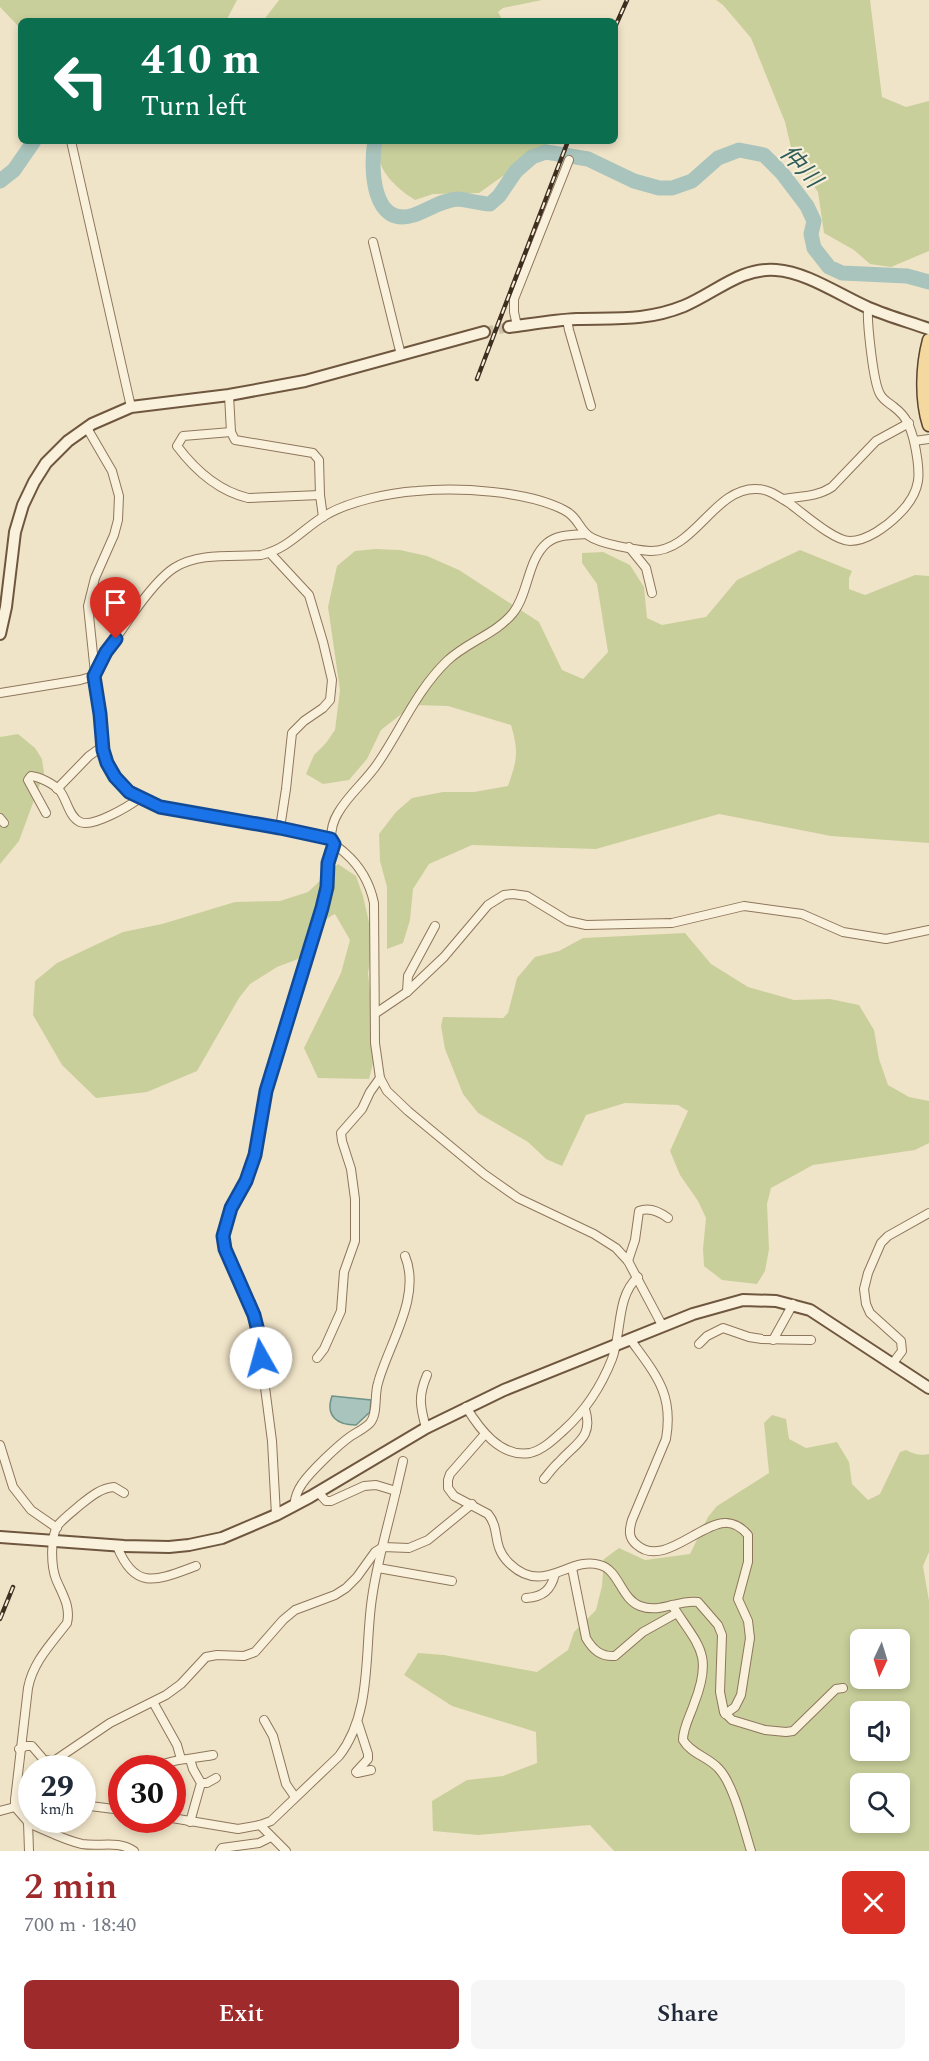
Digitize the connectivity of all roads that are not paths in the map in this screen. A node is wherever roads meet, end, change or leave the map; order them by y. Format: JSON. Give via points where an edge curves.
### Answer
{"nodes":[{"id":1,"x":72,"y":144,"type":"edge"},
{"id":2,"x":569,"y":160,"type":"dead end"},
{"id":3,"x":373,"y":242,"type":"dead end"},
{"id":4,"x":868,"y":308,"type":"junction"},
{"id":5,"x":567,"y":320,"type":"junction"},
{"id":6,"x":513,"y":327,"type":"joint"},
{"id":7,"x":929,"y":329,"type":"edge"},
{"id":8,"x":483,"y":332,"type":"tunnel mouth"},
{"id":9,"x":929,"y":340,"type":"edge"},
{"id":10,"x":401,"y":355,"type":"junction"},
{"id":11,"x":229,"y":395,"type":"junction"},
{"id":12,"x":591,"y":406,"type":"dead end"},
{"id":13,"x":132,"y":407,"type":"junction"},
{"id":14,"x":909,"y":423,"type":"junction"},
{"id":15,"x":929,"y":425,"type":"edge"},
{"id":16,"x":87,"y":428,"type":"junction"},
{"id":17,"x":231,"y":432,"type":"junction"},
{"id":18,"x":929,"y":439,"type":"edge"},
{"id":19,"x":914,"y":441,"type":"junction"},
{"id":20,"x":320,"y":495,"type":"junction"},
{"id":21,"x":783,"y":499,"type":"junction"},
{"id":22,"x":323,"y":517,"type":"junction"},
{"id":23,"x":586,"y":534,"type":"junction"},
{"id":24,"x":629,"y":547,"type":"junction"},
{"id":25,"x":270,"y":553,"type":"junction"},
{"id":26,"x":652,"y":593,"type":"dead end"},
{"id":27,"x":0,"y":634,"type":"edge"},
{"id":28,"x":94,"y":676,"type":"junction"},
{"id":29,"x":0,"y":693,"type":"edge"},
{"id":30,"x":103,"y":746,"type":"junction"},
{"id":31,"x":57,"y":789,"type":"junction"},
{"id":32,"x":140,"y":798,"type":"junction"},
{"id":33,"x":46,"y":813,"type":"dead end"},
{"id":34,"x":280,"y":828,"type":"junction"},
{"id":35,"x":333,"y":842,"type":"junction"},
{"id":36,"x":435,"y":926,"type":"dead end"},
{"id":37,"x":929,"y":930,"type":"edge"},
{"id":38,"x":407,"y":992,"type":"junction"},
{"id":39,"x":376,"y":1013,"type":"junction"},
{"id":40,"x":380,"y":1078,"type":"junction"},
{"id":41,"x":929,"y":1213,"type":"edge"},
{"id":42,"x":668,"y":1218,"type":"dead end"},
{"id":43,"x":405,"y":1256,"type":"dead end"},
{"id":44,"x":628,"y":1261,"type":"junction"},
{"id":45,"x":638,"y":1277,"type":"junction"},
{"id":46,"x":793,"y":1304,"type":"junction"},
{"id":47,"x":662,"y":1325,"type":"junction"},
{"id":48,"x":630,"y":1339,"type":"junction"},
{"id":49,"x":773,"y":1340,"type":"junction"},
{"id":50,"x":811,"y":1340,"type":"dead end"},
{"id":51,"x":699,"y":1344,"type":"dead end"},
{"id":52,"x":616,"y":1346,"type":"junction"},
{"id":53,"x":317,"y":1358,"type":"dead end"},
{"id":54,"x":893,"y":1363,"type":"junction"},
{"id":55,"x":427,"y":1375,"type":"dead end"},
{"id":56,"x":929,"y":1388,"type":"edge"},
{"id":57,"x":466,"y":1407,"type":"junction"},
{"id":58,"x":585,"y":1409,"type":"junction"},
{"id":59,"x":426,"y":1428,"type":"junction"},
{"id":60,"x":485,"y":1434,"type":"junction"},
{"id":61,"x":0,"y":1445,"type":"edge"},
{"id":62,"x":403,"y":1461,"type":"dead end"},
{"id":63,"x":544,"y":1479,"type":"dead end"},
{"id":64,"x":396,"y":1491,"type":"junction"},
{"id":65,"x":318,"y":1492,"type":"junction"},
{"id":66,"x":124,"y":1493,"type":"dead end"},
{"id":67,"x":471,"y":1504,"type":"junction"},
{"id":68,"x":294,"y":1506,"type":"junction"},
{"id":69,"x":276,"y":1515,"type":"junction"},
{"id":70,"x":57,"y":1528,"type":"junction"},
{"id":71,"x":0,"y":1537,"type":"edge"},
{"id":72,"x":54,"y":1542,"type":"junction"},
{"id":73,"x":117,"y":1546,"type":"junction"},
{"id":74,"x":383,"y":1547,"type":"junction"},
{"id":75,"x":196,"y":1566,"type":"dead end"},
{"id":76,"x":378,"y":1568,"type":"junction"},
{"id":77,"x":572,"y":1568,"type":"junction"},
{"id":78,"x":555,"y":1574,"type":"junction"},
{"id":79,"x":453,"y":1581,"type":"dead end"},
{"id":80,"x":526,"y":1598,"type":"dead end"},
{"id":81,"x":672,"y":1605,"type":"junction"},
{"id":82,"x":677,"y":1613,"type":"junction"},
{"id":83,"x":843,"y":1688,"type":"dead end"},
{"id":84,"x":153,"y":1702,"type":"junction"},
{"id":85,"x":726,"y":1714,"type":"junction"},
{"id":86,"x":264,"y":1720,"type":"dead end"},
{"id":87,"x":358,"y":1723,"type":"junction"},
{"id":88,"x":19,"y":1749,"type":"junction"},
{"id":89,"x":180,"y":1755,"type":"edge"},
{"id":90,"x":213,"y":1755,"type":"dead end"},
{"id":91,"x":186,"y":1759,"type":"edge"},
{"id":92,"x":190,"y":1759,"type":"junction"},
{"id":93,"x":371,"y":1770,"type":"dead end"},
{"id":94,"x":216,"y":1778,"type":"dead end"},
{"id":95,"x":201,"y":1783,"type":"junction"},
{"id":96,"x":295,"y":1797,"type":"junction"},
{"id":97,"x":15,"y":1807,"type":"junction"},
{"id":98,"x":18,"y":1807,"type":"edge"},
{"id":99,"x":18,"y":1810,"type":"edge"},
{"id":100,"x":0,"y":1811,"type":"edge"},
{"id":101,"x":186,"y":1821,"type":"edge"},
{"id":102,"x":190,"y":1822,"type":"junction"},
{"id":103,"x":260,"y":1825,"type":"junction"},
{"id":104,"x":28,"y":1833,"type":"edge"},
{"id":105,"x":54,"y":1833,"type":"edge"},
{"id":106,"x":272,"y":1837,"type":"junction"},
{"id":107,"x":28,"y":1851,"type":"edge"},
{"id":108,"x":134,"y":1851,"type":"edge"},
{"id":109,"x":220,"y":1851,"type":"edge"},
{"id":110,"x":286,"y":1851,"type":"edge"},
{"id":111,"x":751,"y":1851,"type":"edge"}],
"edges":[{"from":1,"to":13,"type":"street"},
{"from":2,"to":6,"type":"street","via":[[514,299]]},
{"from":3,"to":10,"type":"street"},
{"from":4,"to":5,"type":"street","via":[[799,276],[769,269],[741,275],[668,312],[633,319]]},
{"from":4,"to":7,"type":"street"},
{"from":4,"to":14,"type":"street","via":[[880,395]]},
{"from":5,"to":6,"type":"street"},
{"from":5,"to":12,"type":"street"},
{"from":8,"to":10,"type":"street"},
{"from":9,"to":15,"type":"main road","via":[[924,368]]},
{"from":10,"to":11,"type":"street","via":[[305,381]]},
{"from":11,"to":13,"type":"street"},
{"from":11,"to":17,"type":"street"},
{"from":13,"to":16,"type":"street"},
{"from":14,"to":19,"type":"street"},
{"from":14,"to":21,"type":"street","via":[[876,441],[824,492]]},
{"from":16,"to":27,"type":"street","via":[[46,463],[22,505]]},
{"from":16,"to":28,"type":"street","via":[[112,471],[119,496],[114,536],[95,578],[88,606]]},
{"from":17,"to":20,"type":"street","via":[[235,440],[313,453],[319,460]]},
{"from":17,"to":20,"type":"street","via":[[183,435],[177,446],[202,474],[239,496]]},
{"from":18,"to":19,"type":"street"},
{"from":19,"to":21,"type":"street","via":[[920,476],[911,500],[896,517],[862,538],[850,541],[838,537]]},
{"from":20,"to":22,"type":"street"},
{"from":21,"to":24,"type":"street","via":[[764,489],[748,490],[727,499],[671,546],[652,551]]},
{"from":22,"to":23,"type":"street","via":[[351,505],[400,494],[462,491],[506,494],[550,504],[574,517]]},
{"from":22,"to":25,"type":"street","via":[[283,548]]},
{"from":23,"to":24,"type":"street"},
{"from":23,"to":35,"type":"street","via":[[561,536],[548,542],[513,612],[449,659],[429,681],[376,765],[338,813],[331,833]]},
{"from":24,"to":26,"type":"street","via":[[646,568]]},
{"from":25,"to":28,"type":"street","via":[[203,558],[175,568],[158,583],[106,652]]},
{"from":25,"to":34,"type":"street","via":[[309,595],[332,680],[330,700],[292,733]]},
{"from":28,"to":29,"type":"street"},
{"from":28,"to":30,"type":"street"},
{"from":30,"to":31,"type":"street"},
{"from":30,"to":32,"type":"street","via":[[115,777]]},
{"from":31,"to":32,"type":"street","via":[[77,820],[84,823]]},
{"from":31,"to":33,"type":"street","via":[[35,777],[28,780]]},
{"from":32,"to":34,"type":"street","via":[[160,807]]},
{"from":34,"to":35,"type":"street"},
{"from":35,"to":39,"type":"street","via":[[362,873],[372,896]]},
{"from":35,"to":69,"type":"street","via":[[322,908],[266,1091],[255,1155],[223,1236],[259,1335]]},
{"from":36,"to":38,"type":"street","via":[[408,976]]},
{"from":37,"to":38,"type":"street","via":[[886,939],[843,932],[802,914],[744,906],[672,923],[586,925],[568,921],[527,896],[504,895],[488,904],[444,957]]},
{"from":38,"to":39,"type":"street"},
{"from":39,"to":40,"type":"street"},
{"from":40,"to":44,"type":"street","via":[[392,1098],[484,1174],[518,1198],[604,1239]]},
{"from":40,"to":53,"type":"street","via":[[362,1109],[341,1133],[356,1199],[354,1246],[344,1272],[340,1311]]},
{"from":41,"to":54,"type":"street","via":[[881,1243],[864,1289],[870,1313],[901,1341],[902,1351]]},
{"from":42,"to":44,"type":"street","via":[[656,1211],[639,1211]]},
{"from":43,"to":68,"type":"street","via":[[410,1282],[402,1319],[378,1383],[374,1417],[303,1482]]},
{"from":44,"to":45,"type":"street"},
{"from":45,"to":47,"type":"street"},
{"from":45,"to":52,"type":"street","via":[[626,1291]]},
{"from":46,"to":47,"type":"street","via":[[743,1300]]},
{"from":46,"to":49,"type":"street"},
{"from":46,"to":54,"type":"street","via":[[810,1310]]},
{"from":47,"to":48,"type":"street"},
{"from":48,"to":52,"type":"street"},
{"from":48,"to":85,"type":"street","via":[[664,1389],[667,1425],[666,1439],[632,1520],[631,1539],[644,1549],[663,1550],[711,1526],[726,1523],[740,1527],[748,1535],[748,1562],[738,1599],[748,1621],[750,1638],[741,1695]]},
{"from":49,"to":50,"type":"street"},
{"from":49,"to":51,"type":"street","via":[[723,1328]]},
{"from":52,"to":57,"type":"street"},
{"from":52,"to":58,"type":"street"},
{"from":54,"to":56,"type":"street"},
{"from":55,"to":59,"type":"street","via":[[420,1405]]},
{"from":57,"to":59,"type":"street"},
{"from":57,"to":60,"type":"street"},
{"from":58,"to":60,"type":"street","via":[[551,1442],[530,1453],[498,1445]]},
{"from":58,"to":63,"type":"street","via":[[588,1423],[582,1440]]},
{"from":59,"to":65,"type":"street"},
{"from":60,"to":67,"type":"street","via":[[448,1480],[450,1493]]},
{"from":61,"to":70,"type":"street","via":[[13,1486],[31,1510]]},
{"from":62,"to":64,"type":"street"},
{"from":64,"to":65,"type":"street","via":[[364,1486],[331,1502]]},
{"from":64,"to":74,"type":"street"},
{"from":65,"to":68,"type":"street"},
{"from":66,"to":70,"type":"street","via":[[114,1487],[100,1490]]},
{"from":67,"to":74,"type":"street","via":[[428,1540],[409,1548]]},
{"from":67,"to":78,"type":"street","via":[[492,1519],[497,1547],[509,1563],[530,1576]]},
{"from":68,"to":69,"type":"street"},
{"from":69,"to":73,"type":"street","via":[[211,1541],[169,1547]]},
{"from":70,"to":72,"type":"street"},
{"from":71,"to":72,"type":"street"},
{"from":72,"to":73,"type":"street"},
{"from":72,"to":88,"type":"street","via":[[52,1561],[68,1607],[67,1623],[31,1673]]},
{"from":73,"to":75,"type":"street","via":[[123,1560],[147,1580]]},
{"from":74,"to":76,"type":"street"},
{"from":74,"to":84,"type":"street","via":[[346,1588],[295,1610],[255,1652],[206,1657],[181,1684]]},
{"from":76,"to":79,"type":"street"},
{"from":76,"to":87,"type":"street"},
{"from":77,"to":78,"type":"street"},
{"from":77,"to":81,"type":"street","via":[[603,1565],[638,1606]]},
{"from":77,"to":82,"type":"street","via":[[586,1638],[602,1654],[615,1656],[643,1632]]},
{"from":78,"to":80,"type":"street","via":[[545,1593]]},
{"from":81,"to":82,"type":"street"},
{"from":81,"to":85,"type":"street","via":[[689,1600],[699,1602],[718,1625],[723,1639],[720,1692]]},
{"from":82,"to":111,"type":"street","via":[[694,1636],[703,1660],[701,1683],[683,1740],[720,1769]]},
{"from":83,"to":85,"type":"street","via":[[836,1689],[798,1727],[786,1732],[747,1726]]},
{"from":84,"to":88,"type":"street","via":[[110,1723],[54,1761],[44,1760],[29,1745]]},
{"from":84,"to":89,"type":"street"},
{"from":86,"to":96,"type":"street","via":[[273,1736],[286,1784]]},
{"from":87,"to":93,"type":"street","via":[[368,1759],[356,1772]]},
{"from":87,"to":96,"type":"street","via":[[339,1756]]},
{"from":88,"to":97,"type":"street"},
{"from":90,"to":92,"type":"street"},
{"from":91,"to":92,"type":"street"},
{"from":92,"to":95,"type":"street"},
{"from":94,"to":95,"type":"street"},
{"from":95,"to":102,"type":"street"},
{"from":96,"to":103,"type":"street","via":[[271,1821]]},
{"from":97,"to":98,"type":"street"},
{"from":97,"to":99,"type":"street"},
{"from":97,"to":100,"type":"street"},
{"from":101,"to":102,"type":"street"},
{"from":102,"to":103,"type":"street","via":[[238,1829]]},
{"from":103,"to":106,"type":"street"},
{"from":104,"to":107,"type":"street"},
{"from":105,"to":108,"type":"street","via":[[82,1844],[126,1845]]},
{"from":106,"to":109,"type":"street"},
{"from":106,"to":110,"type":"street"}]}
